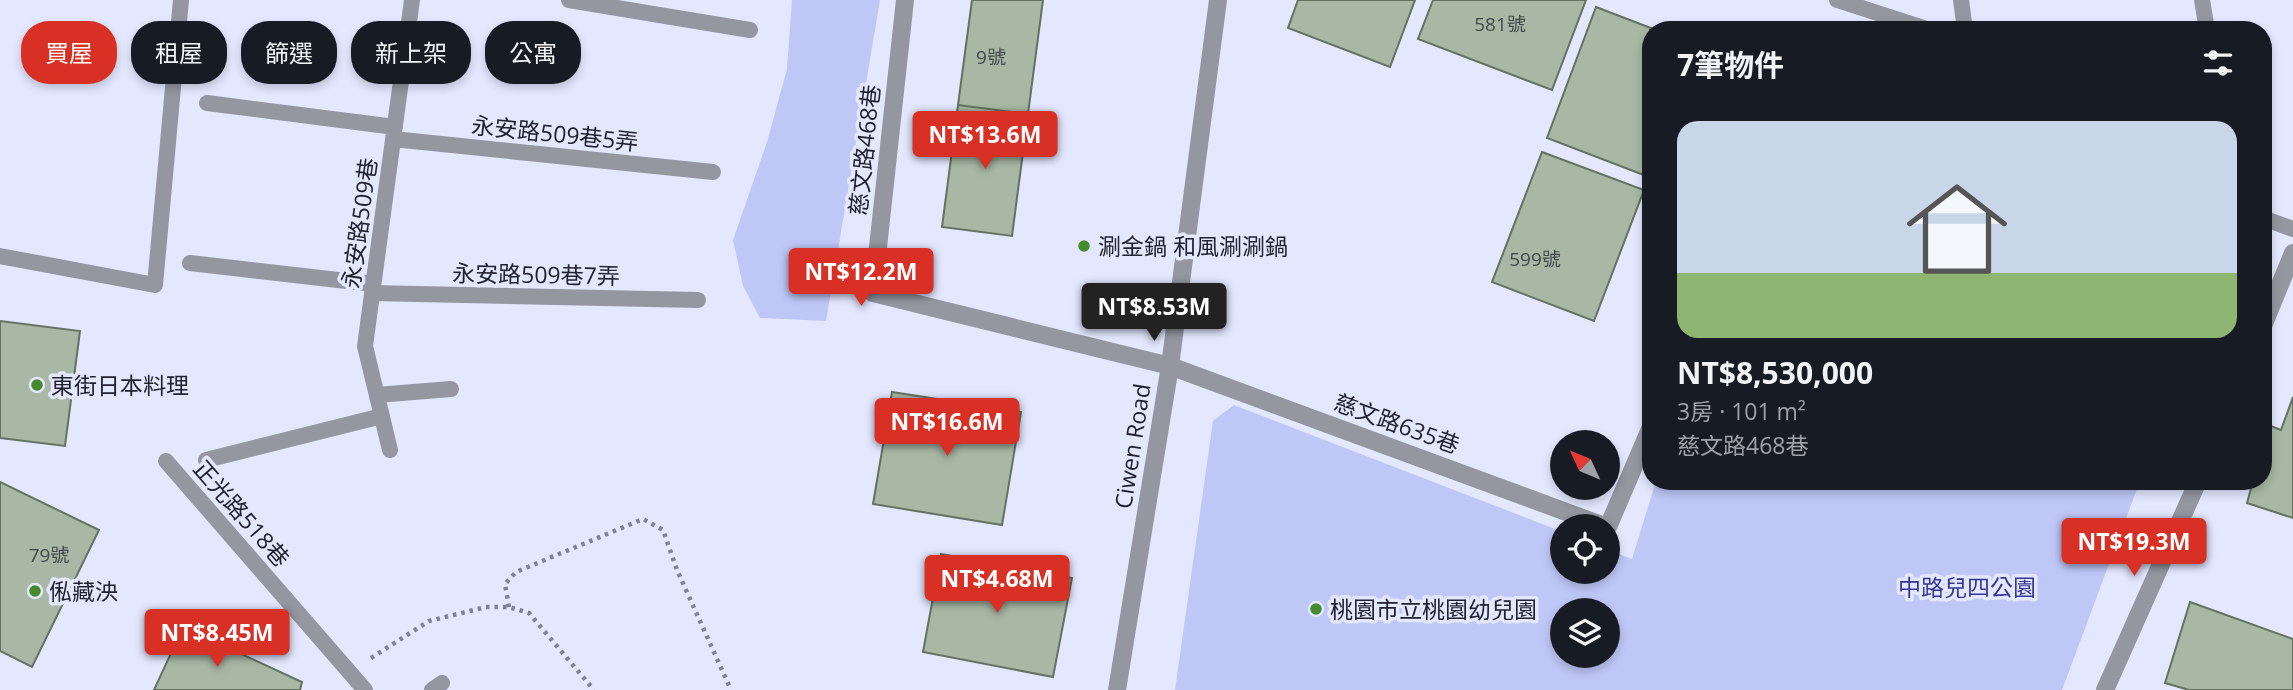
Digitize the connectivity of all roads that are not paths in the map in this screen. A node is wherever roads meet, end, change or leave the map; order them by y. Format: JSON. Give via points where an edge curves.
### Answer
{"nodes":[{"id":1,"x":181,"y":0,"type":"edge"},
{"id":2,"x":412,"y":0,"type":"edge"},
{"id":3,"x":569,"y":0,"type":"edge"},
{"id":4,"x":905,"y":0,"type":"edge"},
{"id":5,"x":1218,"y":0,"type":"edge"},
{"id":6,"x":1838,"y":0,"type":"edge"},
{"id":7,"x":1961,"y":0,"type":"edge"},
{"id":8,"x":2202,"y":0,"type":"edge"},
{"id":9,"x":1902,"y":21,"type":"edge"},
{"id":10,"x":1964,"y":21,"type":"edge"},
{"id":11,"x":2206,"y":21,"type":"edge"},
{"id":12,"x":750,"y":30,"type":"dead end"},
{"id":13,"x":207,"y":103,"type":"dead end"},
{"id":14,"x":394,"y":133,"type":"junction"},
{"id":15,"x":713,"y":172,"type":"dead end"},
{"id":16,"x":2272,"y":221,"type":"edge"},
{"id":17,"x":2293,"y":229,"type":"edge"},
{"id":18,"x":2293,"y":253,"type":"edge"},
{"id":19,"x":0,"y":256,"type":"edge"},
{"id":20,"x":190,"y":263,"type":"dead end"},
{"id":21,"x":373,"y":288,"type":"junction"},
{"id":22,"x":698,"y":300,"type":"dead end"},
{"id":23,"x":2272,"y":304,"type":"edge"},
{"id":24,"x":1170,"y":366,"type":"junction"},
{"id":25,"x":450,"y":389,"type":"dead end"},
{"id":26,"x":377,"y":395,"type":"junction"},
{"id":27,"x":382,"y":416,"type":"junction"},
{"id":28,"x":1642,"y":448,"type":"edge"},
{"id":29,"x":390,"y":450,"type":"dead end"},
{"id":30,"x":206,"y":460,"type":"dead end"},
{"id":31,"x":166,"y":461,"type":"dead end"},
{"id":32,"x":2194,"y":490,"type":"edge"},
{"id":33,"x":1573,"y":514,"type":"edge"},
{"id":34,"x":1614,"y":514,"type":"edge"},
{"id":35,"x":365,"y":690,"type":"edge"},
{"id":36,"x":1116,"y":690,"type":"edge"},
{"id":37,"x":2105,"y":690,"type":"edge"}],
"edges":[{"from":1,"to":19,"type":"lane","via":[[155,285]]},
{"from":2,"to":14,"type":"lane","name":"永安路509巷"},
{"from":3,"to":12,"type":"lane"},
{"from":4,"to":24,"type":"street","name":"慈文路468巷","via":[[873,293]]},
{"from":5,"to":24,"type":"street","name":"Ciwen Road"},
{"from":6,"to":9,"type":"lane"},
{"from":7,"to":10,"type":"lane"},
{"from":8,"to":11,"type":"lane"},
{"from":13,"to":14,"type":"lane","name":"永安路509巷5弄"},
{"from":14,"to":15,"type":"lane","name":"永安路509巷5弄"},
{"from":14,"to":21,"type":"lane","name":"永安路509巷"},
{"from":16,"to":17,"type":"lane"},
{"from":18,"to":23,"type":"street"},
{"from":20,"to":21,"type":"lane","name":"永安路509巷7弄"},
{"from":21,"to":22,"type":"lane","name":"永安路509巷7弄"},
{"from":21,"to":26,"type":"lane","name":"永安路509巷","via":[[365,346]]},
{"from":24,"to":33,"type":"street","name":"慈文路635巷"},
{"from":24,"to":36,"type":"street","name":"Ciwen Road"},
{"from":25,"to":26,"type":"lane"},
{"from":26,"to":27,"type":"lane","name":"永安路509巷"},
{"from":27,"to":29,"type":"lane","name":"永安路509巷"},
{"from":27,"to":30,"type":"lane"},
{"from":28,"to":34,"type":"street","name":"慈文路635巷"},
{"from":31,"to":35,"type":"lane","name":"正光路518巷"},
{"from":32,"to":37,"type":"street"}]}
